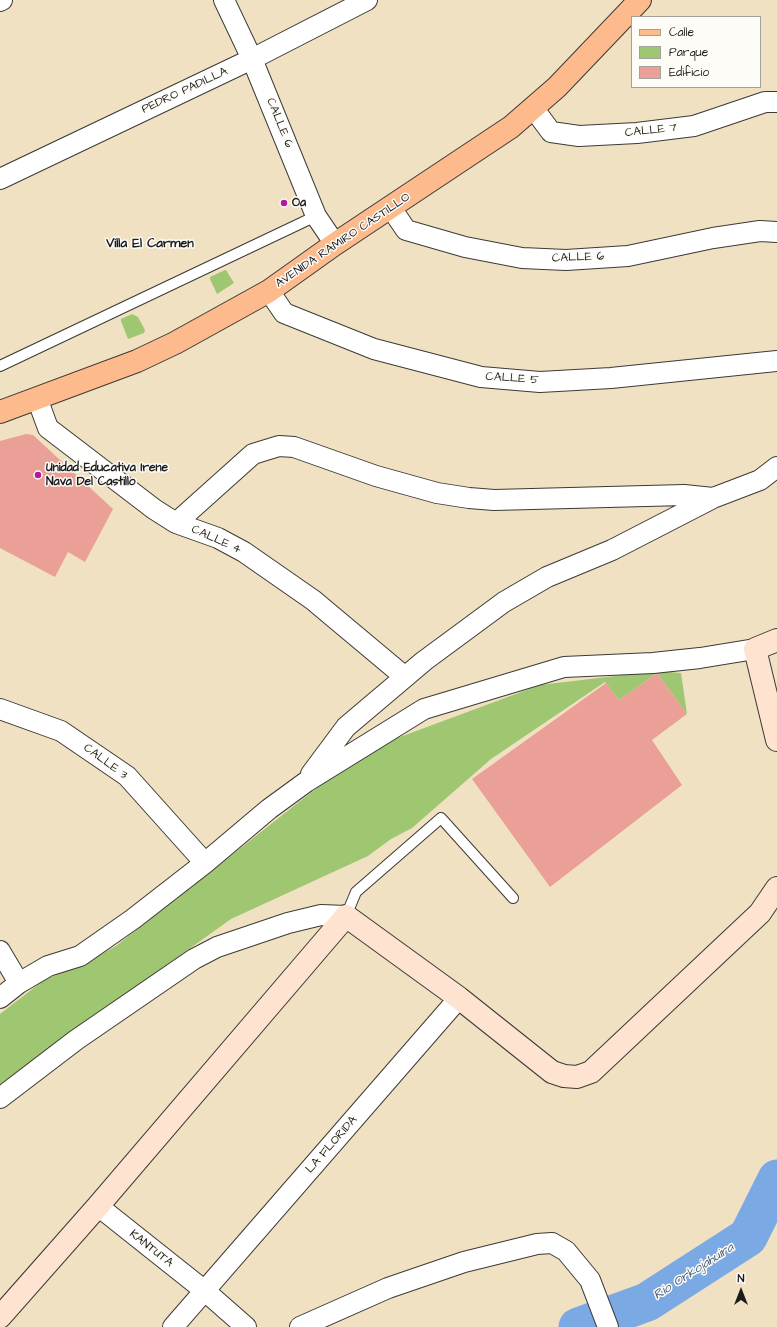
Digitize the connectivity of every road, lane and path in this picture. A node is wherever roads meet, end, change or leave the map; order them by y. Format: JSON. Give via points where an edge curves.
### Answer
{"nodes":[{"id":1,"x":224,"y":0,"type":"edge"},
{"id":2,"x":367,"y":0,"type":"edge"},
{"id":3,"x":636,"y":1,"type":"edge"},
{"id":4,"x":252,"y":59,"type":"junction"},
{"id":5,"x":777,"y":102,"type":"edge"},
{"id":6,"x":534,"y":109,"type":"junction"},
{"id":7,"x":0,"y":179,"type":"edge"},
{"id":8,"x":391,"y":208,"type":"junction"},
{"id":9,"x":316,"y":216,"type":"junction"},
{"id":10,"x":777,"y":232,"type":"edge"},
{"id":11,"x":335,"y":244,"type":"junction"},
{"id":12,"x":269,"y":291,"type":"junction"},
{"id":13,"x":777,"y":361,"type":"edge"},
{"id":14,"x":0,"y":366,"type":"edge"},
{"id":15,"x":37,"y":398,"type":"junction"},
{"id":16,"x":0,"y":412,"type":"edge"},
{"id":17,"x":777,"y":467,"type":"edge"},
{"id":18,"x":713,"y":498,"type":"junction"},
{"id":19,"x":176,"y":523,"type":"junction"},
{"id":20,"x":777,"y":640,"type":"edge"},
{"id":21,"x":755,"y":648,"type":"junction"},
{"id":22,"x":405,"y":677,"type":"junction"},
{"id":23,"x":0,"y":709,"type":"edge"},
{"id":24,"x":777,"y":740,"type":"edge"},
{"id":25,"x":306,"y":782,"type":"junction"},
{"id":26,"x":205,"y":863,"type":"junction"},
{"id":27,"x":777,"y":888,"type":"edge"},
{"id":28,"x":513,"y":898,"type":"dead end"},
{"id":29,"x":346,"y":916,"type":"junction"},
{"id":30,"x":0,"y":951,"type":"edge"},
{"id":31,"x":18,"y":983,"type":"junction"},
{"id":32,"x":0,"y":998,"type":"edge"},
{"id":33,"x":459,"y":998,"type":"junction"},
{"id":34,"x":0,"y":1098,"type":"edge"},
{"id":35,"x":98,"y":1206,"type":"junction"},
{"id":36,"x":205,"y":1291,"type":"junction"},
{"id":37,"x":0,"y":1317,"type":"edge"},
{"id":38,"x":173,"y":1327,"type":"edge"},
{"id":39,"x":246,"y":1327,"type":"edge"},
{"id":40,"x":300,"y":1327,"type":"edge"},
{"id":41,"x":608,"y":1327,"type":"edge"}],
"edges":[{"from":1,"to":4,"type":"street","name":"CALLE 6"},
{"from":2,"to":4,"type":"street","name":"PEDRO PADILLA"},
{"from":3,"to":6,"type":"main road","name":"AVENIDA RAMIRO CASTILLO"},
{"from":4,"to":7,"type":"street","name":"PEDRO PADILLA"},
{"from":4,"to":9,"type":"street","name":"CALLE 6"},
{"from":5,"to":6,"type":"street","name":"CALLE 7","via":[[765,102],[694,126],[637,133],[579,136],[551,132]]},
{"from":6,"to":8,"type":"main road","name":"AVENIDA RAMIRO CASTILLO","via":[[498,137]]},
{"from":8,"to":10,"type":"street","name":"CALLE 6","via":[[406,230],[465,247],[522,258],[566,260],[628,256],[713,238],[760,231]]},
{"from":8,"to":11,"type":"main road","name":"AVENIDA RAMIRO CASTILLO"},
{"from":9,"to":11,"type":"street","name":"CALLE 6"},
{"from":9,"to":14,"type":"lane"},
{"from":11,"to":12,"type":"main road","name":"AVENIDA RAMIRO CASTILLO"},
{"from":12,"to":13,"type":"street","name":"CALLE 5","via":[[284,313],[374,349],[481,377],[540,382],[612,378]]},
{"from":12,"to":15,"type":"main road","name":"AVENIDA RAMIRO CASTILLO","via":[[137,361]]},
{"from":15,"to":16,"type":"main road","name":"AVENIDA RAMIRO CASTILLO"},
{"from":15,"to":19,"type":"street","name":"CALLE 4","via":[[48,428]]},
{"from":17,"to":18,"type":"street","via":[[760,480]]},
{"from":18,"to":19,"type":"street","via":[[684,495],[494,500],[468,498],[437,493],[376,476],[294,447],[279,446],[253,454]]},
{"from":18,"to":22,"type":"street","via":[[612,550],[547,577],[504,602]]},
{"from":19,"to":22,"type":"street","name":"CALLE 4","via":[[218,538],[244,552],[313,600]]},
{"from":20,"to":21,"type":"main road"},
{"from":21,"to":24,"type":"main road"},
{"from":21,"to":25,"type":"street","via":[[653,663],[564,668],[496,687],[424,709]]},
{"from":22,"to":25,"type":"street","via":[[346,727]]},
{"from":23,"to":26,"type":"street","name":"CALLE 3","via":[[61,731],[127,776]]},
{"from":25,"to":26,"type":"street","via":[[269,809]]},
{"from":26,"to":31,"type":"street","via":[[80,956],[48,966]]},
{"from":27,"to":33,"type":"main road","via":[[760,913],[591,1072],[577,1077],[552,1072]]},
{"from":28,"to":29,"type":"lane","via":[[441,818],[356,892]]},
{"from":29,"to":33,"type":"main road"},
{"from":29,"to":34,"type":"street","via":[[321,915],[288,923],[217,947],[194,959],[76,1040]]},
{"from":29,"to":35,"type":"main road"},
{"from":30,"to":31,"type":"street"},
{"from":31,"to":32,"type":"street"},
{"from":33,"to":36,"type":"street","name":"LA FLORIDA"},
{"from":35,"to":36,"type":"street","name":"KANTUTA"},
{"from":35,"to":37,"type":"main road"},
{"from":36,"to":38,"type":"street","name":"LA FLORIDA"},
{"from":36,"to":39,"type":"street","name":"KANTUTA"},
{"from":40,"to":41,"type":"street","via":[[388,1288],[464,1262],[537,1244],[552,1243],[566,1251],[590,1280]]}]}
